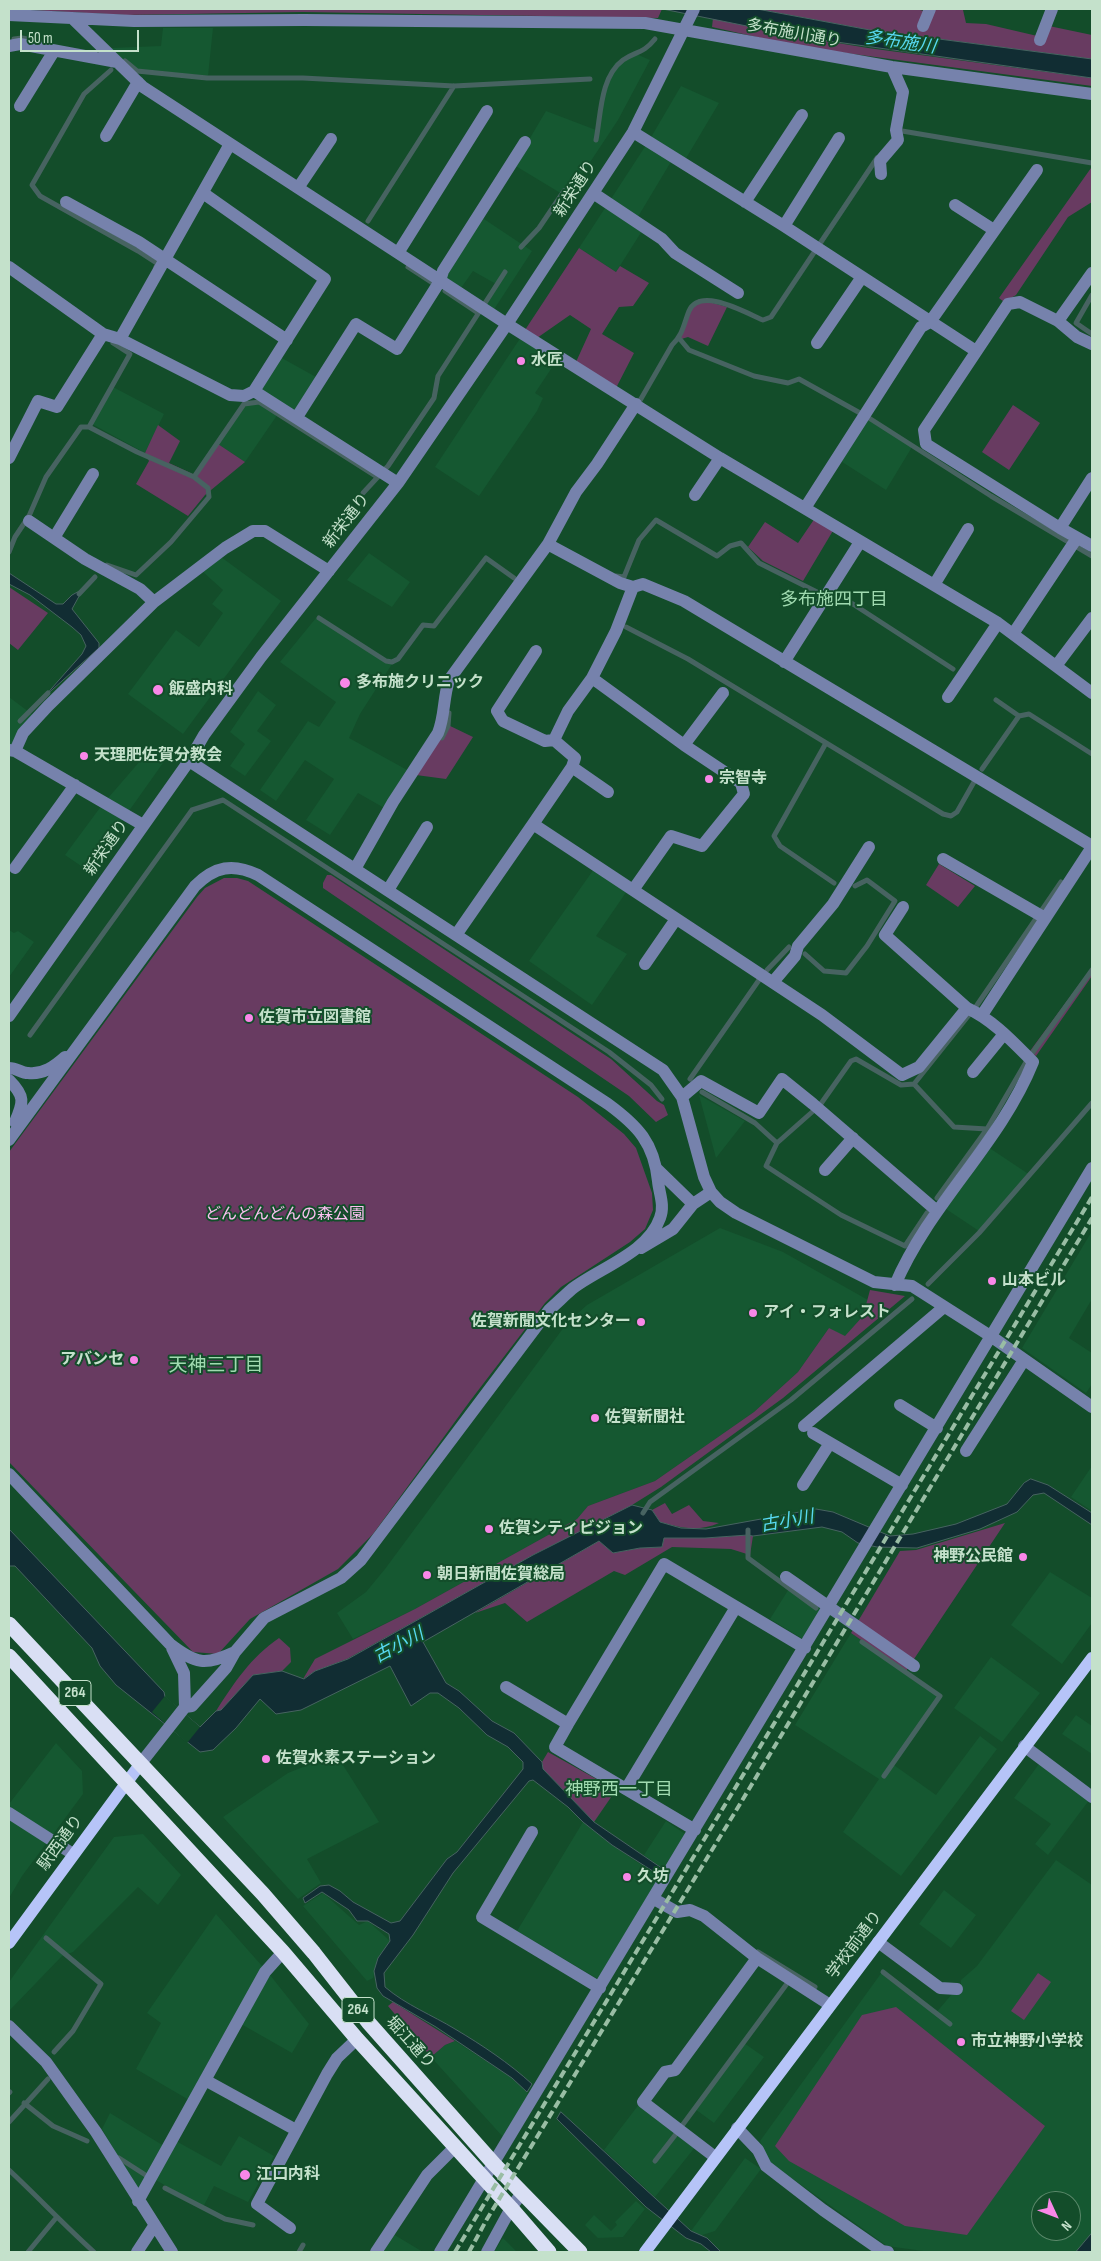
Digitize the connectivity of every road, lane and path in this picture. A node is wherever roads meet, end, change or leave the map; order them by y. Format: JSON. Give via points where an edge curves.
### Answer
{"nodes":[{"id":1,"x":694,"y":9,"type":"edge"},
{"id":2,"x":930,"y":9,"type":"edge"},
{"id":3,"x":1052,"y":9,"type":"edge"},
{"id":4,"x":9,"y":15,"type":"edge"},
{"id":5,"x":72,"y":18,"type":"junction"},
{"id":6,"x":923,"y":26,"type":"dead end"},
{"id":7,"x":685,"y":30,"type":"junction"},
{"id":8,"x":1040,"y":40,"type":"dead end"},
{"id":9,"x":9,"y":46,"type":"edge"},
{"id":10,"x":54,"y":51,"type":"junction"},
{"id":11,"x":117,"y":62,"type":"junction"},
{"id":12,"x":892,"y":68,"type":"junction"},
{"id":13,"x":138,"y":82,"type":"junction"},
{"id":14,"x":1092,"y":94,"type":"edge"},
{"id":15,"x":20,"y":106,"type":"dead end"},
{"id":16,"x":487,"y":111,"type":"dead end"},
{"id":17,"x":802,"y":115,"type":"dead end"},
{"id":18,"x":633,"y":132,"type":"junction"},
{"id":19,"x":106,"y":136,"type":"dead end"},
{"id":20,"x":839,"y":138,"type":"dead end"},
{"id":21,"x":331,"y":139,"type":"dead end"},
{"id":22,"x":525,"y":142,"type":"dead end"},
{"id":23,"x":230,"y":144,"type":"junction"},
{"id":24,"x":1037,"y":170,"type":"dead end"},
{"id":25,"x":881,"y":174,"type":"dead end"},
{"id":26,"x":298,"y":188,"type":"junction"},
{"id":27,"x":203,"y":193,"type":"junction"},
{"id":28,"x":593,"y":193,"type":"junction"},
{"id":29,"x":66,"y":202,"type":"dead end"},
{"id":30,"x":744,"y":202,"type":"junction"},
{"id":31,"x":955,"y":205,"type":"dead end"},
{"id":32,"x":784,"y":226,"type":"junction"},
{"id":33,"x":994,"y":230,"type":"junction"},
{"id":34,"x":398,"y":253,"type":"junction"},
{"id":35,"x":165,"y":260,"type":"junction"},
{"id":36,"x":9,"y":267,"type":"edge"},
{"id":37,"x":1092,"y":272,"type":"edge"},
{"id":38,"x":862,"y":277,"type":"junction"},
{"id":39,"x":440,"y":281,"type":"junction"},
{"id":40,"x":738,"y":293,"type":"dead end"},
{"id":41,"x":1058,"y":321,"type":"junction"},
{"id":42,"x":930,"y":322,"type":"junction"},
{"id":43,"x":507,"y":324,"type":"junction"},
{"id":44,"x":103,"y":334,"type":"junction"},
{"id":45,"x":120,"y":339,"type":"junction"},
{"id":46,"x":286,"y":340,"type":"junction"},
{"id":47,"x":817,"y":343,"type":"dead end"},
{"id":48,"x":1092,"y":344,"type":"edge"},
{"id":49,"x":976,"y":352,"type":"junction"},
{"id":50,"x":254,"y":391,"type":"junction"},
{"id":51,"x":638,"y":405,"type":"junction"},
{"id":52,"x":296,"y":417,"type":"junction"},
{"id":53,"x":9,"y":458,"type":"edge"},
{"id":54,"x":720,"y":458,"type":"junction"},
{"id":55,"x":93,"y":474,"type":"dead end"},
{"id":56,"x":388,"y":476,"type":"junction"},
{"id":57,"x":1092,"y":478,"type":"edge"},
{"id":58,"x":695,"y":495,"type":"dead end"},
{"id":59,"x":805,"y":508,"type":"junction"},
{"id":60,"x":30,"y":521,"type":"dead end"},
{"id":61,"x":1060,"y":528,"type":"junction"},
{"id":62,"x":968,"y":529,"type":"dead end"},
{"id":63,"x":54,"y":538,"type":"junction"},
{"id":64,"x":1077,"y":538,"type":"junction"},
{"id":65,"x":860,"y":542,"type":"junction"},
{"id":66,"x":1092,"y":546,"type":"edge"},
{"id":67,"x":553,"y":547,"type":"dead end"},
{"id":68,"x":330,"y":571,"type":"junction"},
{"id":69,"x":934,"y":585,"type":"junction"},
{"id":70,"x":633,"y":587,"type":"junction"},
{"id":71,"x":154,"y":602,"type":"junction"},
{"id":72,"x":1092,"y":618,"type":"edge"},
{"id":73,"x":998,"y":623,"type":"junction"},
{"id":74,"x":1013,"y":634,"type":"junction"},
{"id":75,"x":536,"y":650,"type":"dead end"},
{"id":76,"x":784,"y":662,"type":"junction"},
{"id":77,"x":1056,"y":666,"type":"junction"},
{"id":78,"x":592,"y":678,"type":"junction"},
{"id":79,"x":723,"y":693,"type":"dead end"},
{"id":80,"x":1092,"y":693,"type":"edge"},
{"id":81,"x":948,"y":697,"type":"dead end"},
{"id":82,"x":554,"y":740,"type":"junction"},
{"id":83,"x":684,"y":745,"type":"junction"},
{"id":84,"x":12,"y":751,"type":"edge"},
{"id":85,"x":189,"y":761,"type":"junction"},
{"id":86,"x":572,"y":767,"type":"junction"},
{"id":87,"x":75,"y":785,"type":"junction"},
{"id":88,"x":608,"y":792,"type":"dead end"},
{"id":89,"x":533,"y":824,"type":"junction"},
{"id":90,"x":143,"y":825,"type":"junction"},
{"id":91,"x":427,"y":827,"type":"dead end"},
{"id":92,"x":1089,"y":844,"type":"edge"},
{"id":93,"x":869,"y":847,"type":"dead end"},
{"id":94,"x":943,"y":859,"type":"dead end"},
{"id":95,"x":15,"y":868,"type":"dead end"},
{"id":96,"x":355,"y":869,"type":"junction"},
{"id":97,"x":388,"y":890,"type":"junction"},
{"id":98,"x":633,"y":890,"type":"junction"},
{"id":99,"x":903,"y":907,"type":"dead end"},
{"id":100,"x":1040,"y":915,"type":"junction"},
{"id":101,"x":676,"y":919,"type":"junction"},
{"id":102,"x":456,"y":934,"type":"junction"},
{"id":103,"x":645,"y":964,"type":"dead end"},
{"id":104,"x":772,"y":982,"type":"junction"},
{"id":105,"x":967,"y":1008,"type":"junction"},
{"id":106,"x":982,"y":1015,"type":"junction"},
{"id":107,"x":9,"y":1016,"type":"edge"},
{"id":108,"x":1004,"y":1034,"type":"junction"},
{"id":109,"x":84,"y":1039,"type":"junction"},
{"id":110,"x":9,"y":1068,"type":"edge"},
{"id":111,"x":973,"y":1072,"type":"dead end"},
{"id":112,"x":9,"y":1080,"type":"edge"},
{"id":113,"x":682,"y":1097,"type":"junction"},
{"id":114,"x":9,"y":1136,"type":"edge"},
{"id":115,"x":853,"y":1138,"type":"junction"},
{"id":116,"x":9,"y":1140,"type":"edge"},
{"id":117,"x":1092,"y":1168,"type":"edge"},
{"id":118,"x":657,"y":1169,"type":"junction"},
{"id":119,"x":825,"y":1170,"type":"dead end"},
{"id":120,"x":711,"y":1192,"type":"junction"},
{"id":121,"x":693,"y":1204,"type":"junction"},
{"id":122,"x":937,"y":1210,"type":"junction"},
{"id":123,"x":636,"y":1249,"type":"junction"},
{"id":124,"x":896,"y":1285,"type":"junction"},
{"id":125,"x":944,"y":1307,"type":"junction"},
{"id":126,"x":992,"y":1338,"type":"junction"},
{"id":127,"x":1024,"y":1360,"type":"junction"},
{"id":128,"x":1091,"y":1404,"type":"edge"},
{"id":129,"x":900,"y":1405,"type":"dead end"},
{"id":130,"x":937,"y":1428,"type":"junction"},
{"id":131,"x":830,"y":1443,"type":"junction"},
{"id":132,"x":966,"y":1450,"type":"dead end"},
{"id":133,"x":9,"y":1474,"type":"edge"},
{"id":134,"x":803,"y":1485,"type":"dead end"},
{"id":135,"x":902,"y":1485,"type":"junction"},
{"id":136,"x":786,"y":1576,"type":"dead end"},
{"id":137,"x":736,"y":1607,"type":"junction"},
{"id":138,"x":829,"y":1607,"type":"junction"},
{"id":139,"x":9,"y":1624,"type":"edge"},
{"id":140,"x":170,"y":1644,"type":"junction"},
{"id":141,"x":804,"y":1648,"type":"junction"},
{"id":142,"x":235,"y":1652,"type":"junction"},
{"id":143,"x":9,"y":1656,"type":"edge"},
{"id":144,"x":1092,"y":1658,"type":"edge"},
{"id":145,"x":914,"y":1666,"type":"dead end"},
{"id":146,"x":506,"y":1688,"type":"dead end"},
{"id":147,"x":185,"y":1707,"type":"junction"},
{"id":148,"x":568,"y":1724,"type":"junction"},
{"id":149,"x":1024,"y":1746,"type":"junction"},
{"id":150,"x":141,"y":1763,"type":"junction"},
{"id":151,"x":126,"y":1781,"type":"junction"},
{"id":152,"x":626,"y":1789,"type":"junction"},
{"id":153,"x":1092,"y":1797,"type":"edge"},
{"id":154,"x":9,"y":1813,"type":"edge"},
{"id":155,"x":695,"y":1830,"type":"junction"},
{"id":156,"x":532,"y":1832,"type":"dead end"},
{"id":157,"x":73,"y":1854,"type":"junction"},
{"id":158,"x":654,"y":1899,"type":"junction"},
{"id":159,"x":878,"y":1942,"type":"junction"},
{"id":160,"x":9,"y":1943,"type":"edge"},
{"id":161,"x":283,"y":1952,"type":"junction"},
{"id":162,"x":757,"y":1958,"type":"junction"},
{"id":163,"x":600,"y":1988,"type":"junction"},
{"id":164,"x":957,"y":1989,"type":"dead end"},
{"id":165,"x":830,"y":2005,"type":"junction"},
{"id":166,"x":9,"y":2026,"type":"edge"},
{"id":167,"x":357,"y":2039,"type":"junction"},
{"id":168,"x":205,"y":2080,"type":"junction"},
{"id":169,"x":737,"y":2128,"type":"junction"},
{"id":170,"x":296,"y":2130,"type":"junction"},
{"id":171,"x":455,"y":2147,"type":"junction"},
{"id":172,"x":715,"y":2157,"type":"junction"},
{"id":173,"x":494,"y":2164,"type":"junction"},
{"id":174,"x":485,"y":2180,"type":"junction"},
{"id":175,"x":521,"y":2194,"type":"junction"},
{"id":176,"x":138,"y":2201,"type":"junction"},
{"id":177,"x":511,"y":2208,"type":"junction"},
{"id":178,"x":154,"y":2226,"type":"junction"},
{"id":179,"x":290,"y":2228,"type":"dead end"},
{"id":180,"x":137,"y":2252,"type":"edge"},
{"id":181,"x":172,"y":2252,"type":"edge"},
{"id":182,"x":376,"y":2252,"type":"edge"},
{"id":183,"x":440,"y":2252,"type":"edge"},
{"id":184,"x":487,"y":2252,"type":"edge"},
{"id":185,"x":549,"y":2252,"type":"edge"},
{"id":186,"x":580,"y":2252,"type":"edge"},
{"id":187,"x":645,"y":2252,"type":"edge"},
{"id":188,"x":888,"y":2252,"type":"edge"}],
"edges":[{"from":1,"to":7,"type":"street","name":"新栄通り"},
{"from":2,"to":6,"type":"street"},
{"from":3,"to":8,"type":"street"},
{"from":4,"to":5,"type":"street","name":"多布施川通り"},
{"from":5,"to":7,"type":"street","name":"多布施川通り","via":[[645,23]]},
{"from":5,"to":11,"type":"street"},
{"from":7,"to":12,"type":"street","name":"多布施川通り"},
{"from":7,"to":18,"type":"street","name":"新栄通り"},
{"from":9,"to":10,"type":"street","via":[[20,44]]},
{"from":10,"to":11,"type":"street"},
{"from":10,"to":15,"type":"street"},
{"from":11,"to":13,"type":"street"},
{"from":12,"to":14,"type":"street","name":"多布施川通り"},
{"from":12,"to":25,"type":"street","via":[[903,92],[896,130],[898,140],[880,161]]},
{"from":13,"to":19,"type":"street"},
{"from":13,"to":23,"type":"street"},
{"from":16,"to":34,"type":"street"},
{"from":17,"to":30,"type":"street"},
{"from":18,"to":28,"type":"street","name":"新栄通り"},
{"from":18,"to":30,"type":"street"},
{"from":20,"to":32,"type":"street"},
{"from":21,"to":26,"type":"street"},
{"from":22,"to":39,"type":"street","via":[[443,271]]},
{"from":23,"to":26,"type":"street"},
{"from":23,"to":27,"type":"street"},
{"from":24,"to":33,"type":"street"},
{"from":26,"to":34,"type":"street"},
{"from":27,"to":35,"type":"street"},
{"from":27,"to":46,"type":"street","via":[[325,279]]},
{"from":28,"to":40,"type":"street","via":[[662,239],[675,253]]},
{"from":28,"to":43,"type":"street","name":"新栄通り"},
{"from":29,"to":35,"type":"street","via":[[140,242]]},
{"from":30,"to":32,"type":"street"},
{"from":31,"to":33,"type":"street"},
{"from":32,"to":38,"type":"street"},
{"from":33,"to":42,"type":"street"},
{"from":34,"to":39,"type":"street"},
{"from":35,"to":45,"type":"street"},
{"from":35,"to":46,"type":"street"},
{"from":36,"to":44,"type":"street"},
{"from":37,"to":41,"type":"street"},
{"from":38,"to":42,"type":"street"},
{"from":38,"to":47,"type":"street"},
{"from":39,"to":43,"type":"street"},
{"from":39,"to":52,"type":"street","via":[[397,349],[356,324]]},
{"from":41,"to":48,"type":"street","via":[[1077,337]]},
{"from":41,"to":49,"type":"street","via":[[1020,302],[1008,304]]},
{"from":42,"to":49,"type":"street"},
{"from":42,"to":59,"type":"street","via":[[921,326]]},
{"from":43,"to":51,"type":"street"},
{"from":43,"to":56,"type":"street","name":"新栄通り"},
{"from":44,"to":45,"type":"street"},
{"from":44,"to":53,"type":"street","via":[[57,406],[38,402]]},
{"from":45,"to":50,"type":"street","via":[[230,395],[244,396]]},
{"from":46,"to":50,"type":"street"},
{"from":49,"to":61,"type":"street","via":[[924,430],[926,444]]},
{"from":50,"to":52,"type":"street"},
{"from":51,"to":54,"type":"street"},
{"from":51,"to":96,"type":"street","via":[[576,492],[542,552],[449,680],[444,694],[443,722]]},
{"from":52,"to":56,"type":"street"},
{"from":54,"to":58,"type":"street"},
{"from":54,"to":59,"type":"street"},
{"from":55,"to":63,"type":"street"},
{"from":56,"to":68,"type":"street","name":"新栄通り"},
{"from":57,"to":61,"type":"street"},
{"from":59,"to":65,"type":"street"},
{"from":60,"to":63,"type":"street"},
{"from":61,"to":64,"type":"street"},
{"from":62,"to":69,"type":"street"},
{"from":63,"to":71,"type":"street","via":[[140,589]]},
{"from":64,"to":66,"type":"street"},
{"from":64,"to":74,"type":"street"},
{"from":65,"to":69,"type":"street"},
{"from":65,"to":76,"type":"street"},
{"from":67,"to":70,"type":"street"},
{"from":68,"to":71,"type":"street","via":[[266,531],[253,531],[225,548]]},
{"from":68,"to":85,"type":"street","name":"新栄通り","via":[[261,657]]},
{"from":69,"to":73,"type":"street"},
{"from":70,"to":76,"type":"street","via":[[643,584],[684,601]]},
{"from":70,"to":78,"type":"street","via":[[616,631]]},
{"from":71,"to":84,"type":"street","via":[[48,706],[23,733]]},
{"from":72,"to":77,"type":"street"},
{"from":73,"to":74,"type":"street"},
{"from":73,"to":81,"type":"street"},
{"from":74,"to":77,"type":"street"},
{"from":75,"to":82,"type":"street","via":[[497,711],[503,721],[545,741]]},
{"from":76,"to":92,"type":"street"},
{"from":77,"to":80,"type":"street"},
{"from":78,"to":82,"type":"street","via":[[568,711]]},
{"from":78,"to":83,"type":"street"},
{"from":79,"to":83,"type":"street"},
{"from":82,"to":86,"type":"street","via":[[575,758]]},
{"from":83,"to":98,"type":"street","via":[[741,783],[744,794],[702,846],[671,836]]},
{"from":84,"to":87,"type":"street"},
{"from":85,"to":90,"type":"street","name":"新栄通り"},
{"from":85,"to":96,"type":"street"},
{"from":86,"to":88,"type":"street"},
{"from":86,"to":89,"type":"street"},
{"from":87,"to":90,"type":"street"},
{"from":87,"to":95,"type":"street"},
{"from":89,"to":98,"type":"street"},
{"from":89,"to":102,"type":"street"},
{"from":90,"to":107,"type":"street","name":"新栄通り"},
{"from":91,"to":97,"type":"street"},
{"from":92,"to":100,"type":"street"},
{"from":93,"to":104,"type":"street","via":[[833,904]]},
{"from":94,"to":100,"type":"street"},
{"from":96,"to":97,"type":"street"},
{"from":97,"to":102,"type":"street"},
{"from":98,"to":101,"type":"street"},
{"from":99,"to":105,"type":"street","via":[[885,935]]},
{"from":100,"to":106,"type":"street"},
{"from":101,"to":103,"type":"street"},
{"from":101,"to":104,"type":"street"},
{"from":102,"to":113,"type":"street","via":[[663,1070]]},
{"from":104,"to":105,"type":"street","via":[[902,1075],[919,1067]]},
{"from":105,"to":106,"type":"street"},
{"from":106,"to":108,"type":"street"},
{"from":108,"to":111,"type":"street"},
{"from":108,"to":122,"type":"street","via":[[1033,1062],[1022,1090],[992,1137]]},
{"from":109,"to":110,"type":"street","via":[[57,1064],[42,1072],[27,1074],[17,1068]]},
{"from":109,"to":116,"type":"street"},
{"from":109,"to":118,"type":"street","via":[[195,886],[216,870],[244,868],[629,1119],[650,1147]]},
{"from":112,"to":114,"type":"street","via":[[20,1091],[23,1106]]},
{"from":113,"to":115,"type":"street","via":[[701,1082],[759,1113],[782,1079]]},
{"from":113,"to":120,"type":"street"},
{"from":115,"to":119,"type":"street"},
{"from":115,"to":122,"type":"street"},
{"from":117,"to":126,"type":"street"},
{"from":118,"to":121,"type":"street"},
{"from":118,"to":123,"type":"street","via":[[662,1203],[660,1218]]},
{"from":120,"to":121,"type":"street"},
{"from":120,"to":124,"type":"street","via":[[736,1213],[874,1282]]},
{"from":121,"to":123,"type":"street","via":[[673,1229]]},
{"from":122,"to":124,"type":"street","via":[[906,1260]]},
{"from":123,"to":142,"type":"street","via":[[572,1289],[549,1310],[361,1560],[341,1578],[264,1618]]},
{"from":124,"to":125,"type":"street","via":[[912,1286]]},
{"from":125,"to":126,"type":"street"},
{"from":125,"to":131,"type":"street","via":[[808,1430]]},
{"from":126,"to":127,"type":"street"},
{"from":126,"to":130,"type":"street"},
{"from":127,"to":128,"type":"street"},
{"from":127,"to":132,"type":"street"},
{"from":129,"to":130,"type":"street"},
{"from":130,"to":135,"type":"street"},
{"from":131,"to":134,"type":"street"},
{"from":131,"to":135,"type":"street"},
{"from":133,"to":140,"type":"street"},
{"from":135,"to":138,"type":"street"},
{"from":136,"to":138,"type":"street"},
{"from":137,"to":141,"type":"street"},
{"from":137,"to":148,"type":"street","via":[[664,1564]]},
{"from":137,"to":152,"type":"street"},
{"from":138,"to":141,"type":"street"},
{"from":138,"to":145,"type":"street"},
{"from":139,"to":150,"type":"highway","number":"264"},
{"from":140,"to":142,"type":"street","via":[[186,1656],[200,1661],[212,1661]]},
{"from":140,"to":147,"type":"street","via":[[184,1673]]},
{"from":141,"to":155,"type":"street"},
{"from":142,"to":147,"type":"street","via":[[221,1674],[192,1706]]},
{"from":143,"to":151,"type":"highway","number":"264"},
{"from":144,"to":149,"type":"main road","name":"学校前通り"},
{"from":146,"to":148,"type":"street"},
{"from":147,"to":150,"type":"street"},
{"from":148,"to":152,"type":"street","via":[[555,1746]]},
{"from":149,"to":153,"type":"street"},
{"from":149,"to":159,"type":"main road","name":"学校前通り"},
{"from":150,"to":151,"type":"main road","name":"駅西通り"},
{"from":150,"to":173,"type":"highway","name":"堀江通り","number":"264","via":[[314,1952],[368,2022]]},
{"from":151,"to":157,"type":"main road","name":"駅西通り"},
{"from":151,"to":161,"type":"highway","number":"264"},
{"from":152,"to":155,"type":"street"},
{"from":154,"to":157,"type":"street"},
{"from":155,"to":158,"type":"street"},
{"from":156,"to":163,"type":"street","via":[[482,1917]]},
{"from":157,"to":160,"type":"main road","name":"駅西通り"},
{"from":158,"to":162,"type":"street","via":[[677,1912],[690,1910],[704,1916]]},
{"from":158,"to":163,"type":"street"},
{"from":159,"to":164,"type":"street","via":[[940,1988]]},
{"from":159,"to":165,"type":"main road","name":"学校前通り"},
{"from":161,"to":167,"type":"highway","number":"264"},
{"from":161,"to":168,"type":"street","via":[[265,1972]]},
{"from":162,"to":165,"type":"street"},
{"from":162,"to":172,"type":"street","via":[[675,2070],[666,2072],[643,2102]]},
{"from":163,"to":173,"type":"street"},
{"from":165,"to":169,"type":"main road","name":"学校前通り"},
{"from":166,"to":176,"type":"street","via":[[46,2062],[96,2132]]},
{"from":167,"to":170,"type":"street","via":[[337,2058]]},
{"from":167,"to":171,"type":"highway","number":"264"},
{"from":168,"to":170,"type":"street"},
{"from":168,"to":176,"type":"street"},
{"from":169,"to":172,"type":"main road","name":"学校前通り"},
{"from":169,"to":188,"type":"street","via":[[758,2150],[766,2166],[823,2210]]},
{"from":170,"to":179,"type":"street","via":[[257,2204]]},
{"from":171,"to":174,"type":"highway","number":"264"},
{"from":171,"to":182,"type":"street","via":[[427,2175]]},
{"from":172,"to":187,"type":"main road","name":"学校前通り"},
{"from":173,"to":174,"type":"street"},
{"from":173,"to":175,"type":"highway","name":"堀江通り","number":"264"},
{"from":174,"to":177,"type":"highway","number":"264"},
{"from":174,"to":183,"type":"street"},
{"from":175,"to":177,"type":"street"},
{"from":175,"to":186,"type":"highway","name":"堀江通り","number":"264"},
{"from":176,"to":178,"type":"street"},
{"from":177,"to":184,"type":"street"},
{"from":177,"to":185,"type":"highway","number":"264"},
{"from":178,"to":180,"type":"street"},
{"from":178,"to":181,"type":"street"}]}
